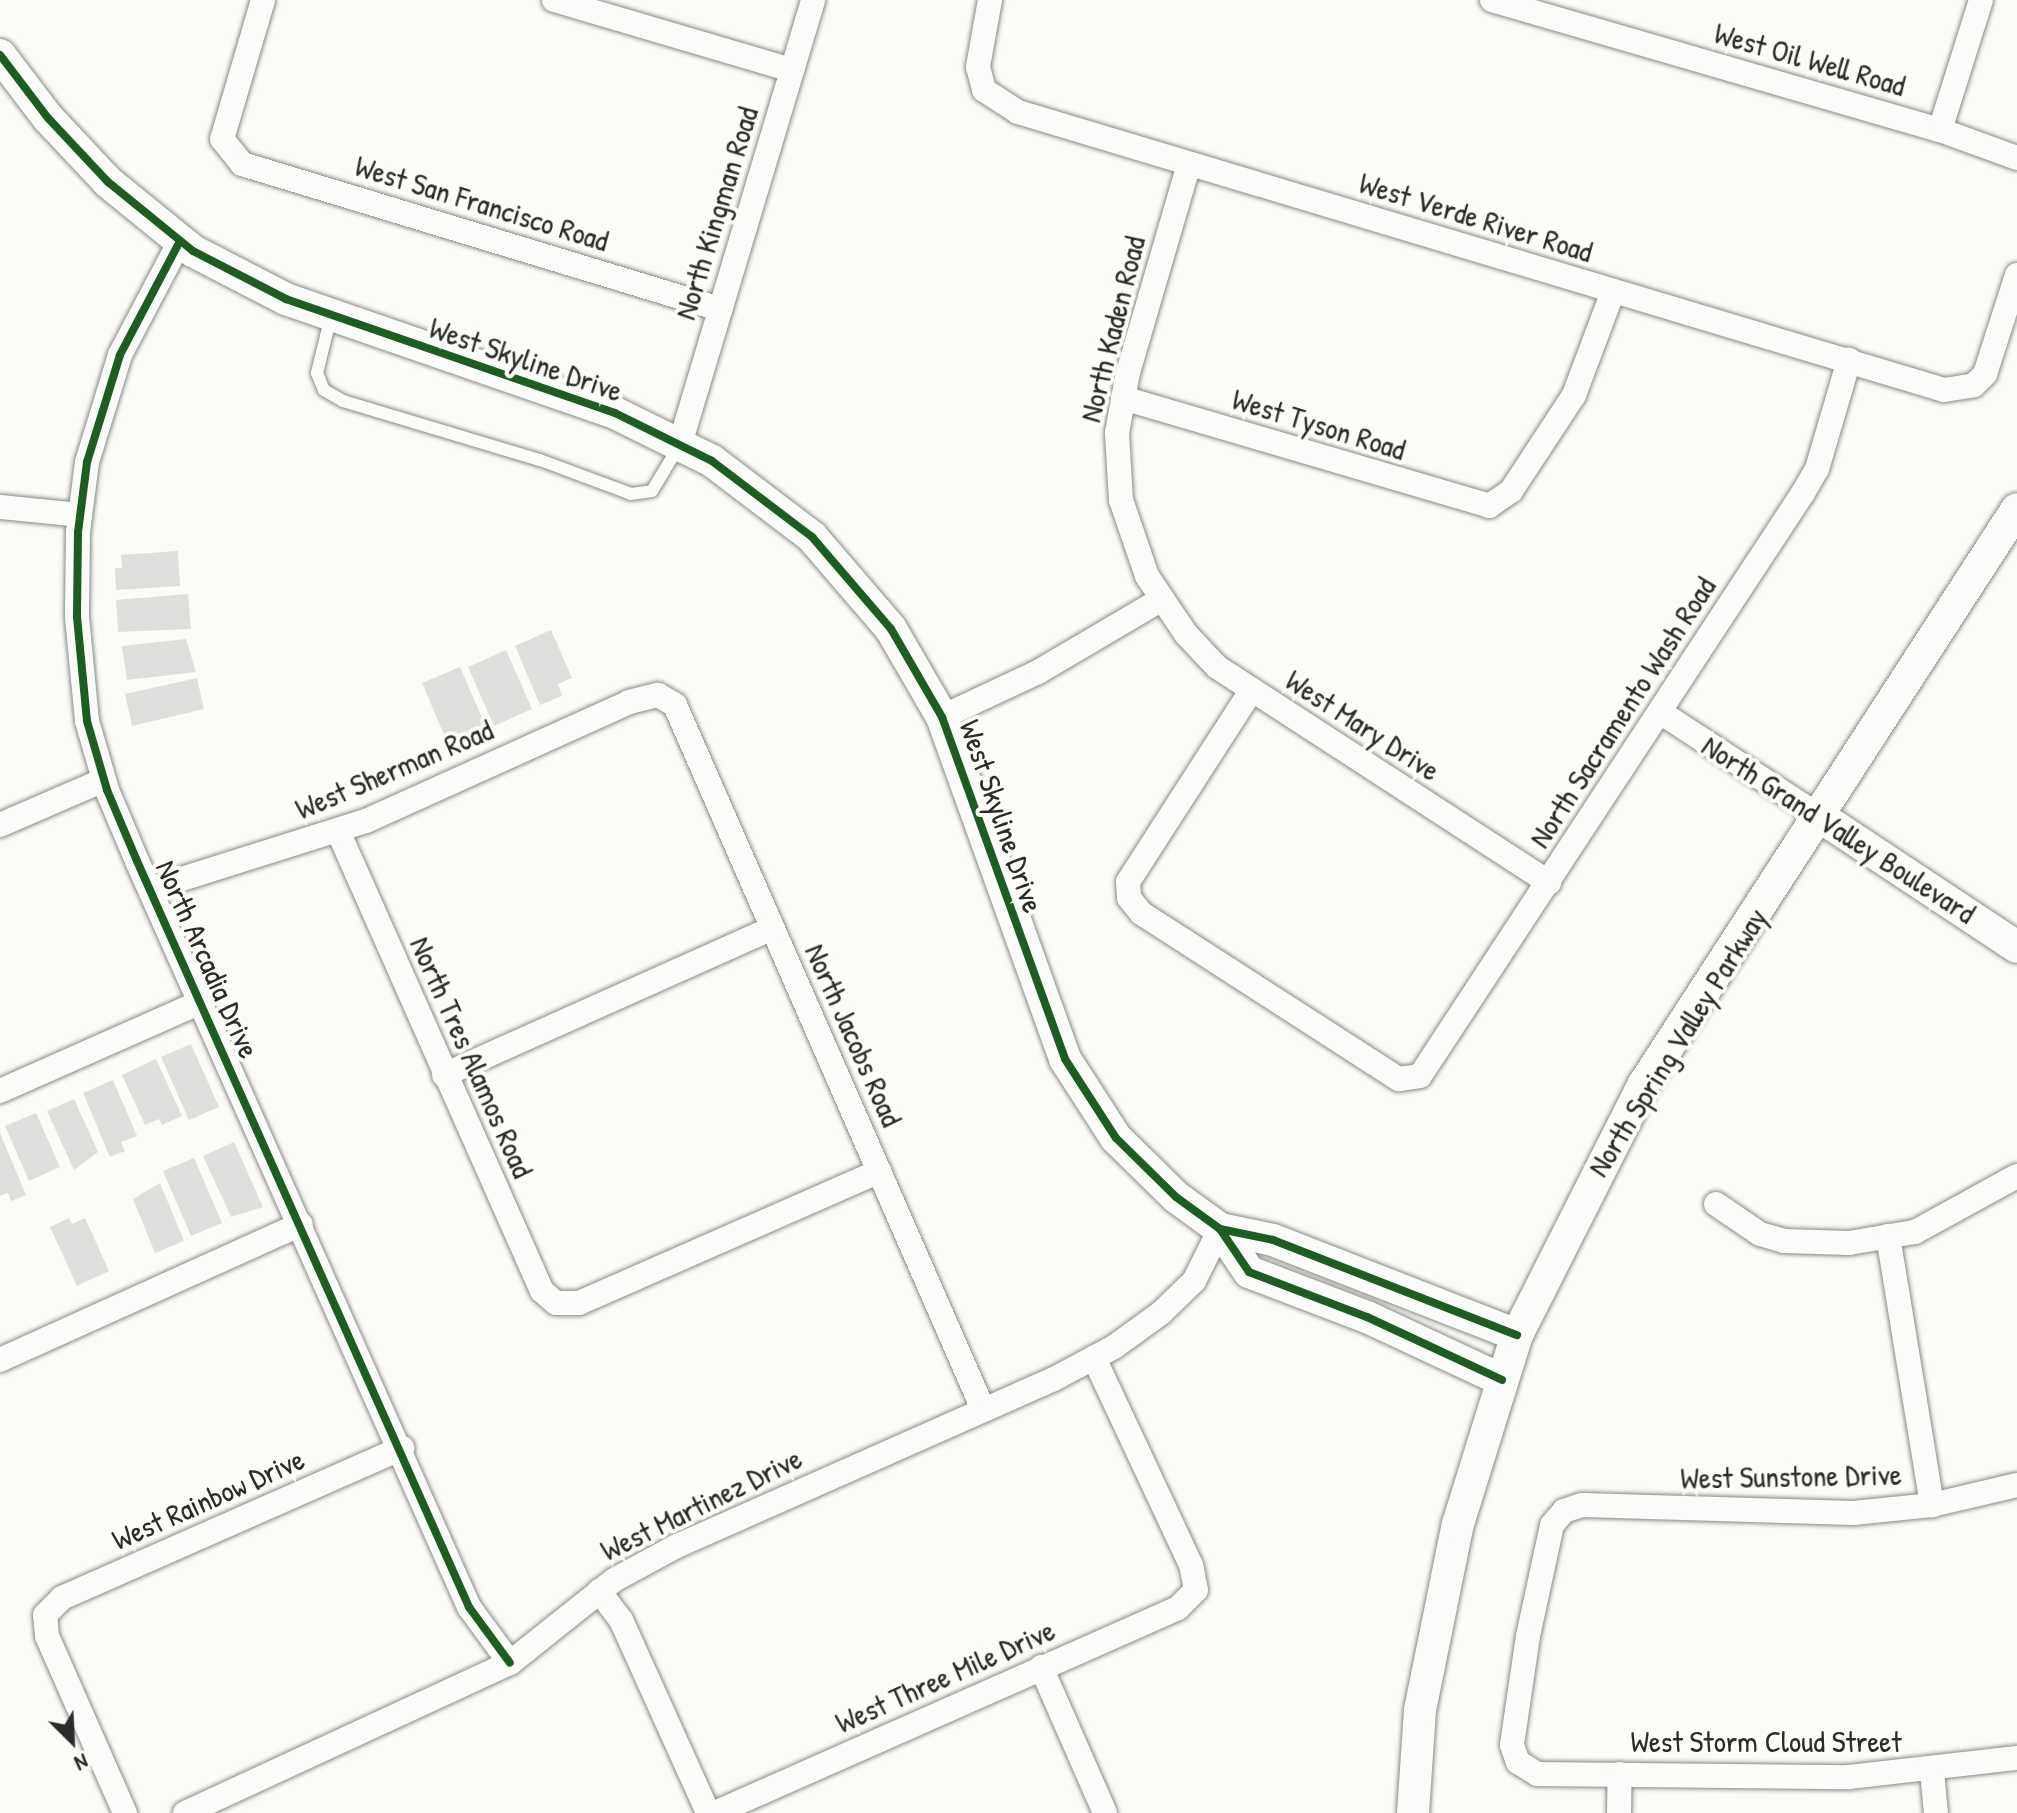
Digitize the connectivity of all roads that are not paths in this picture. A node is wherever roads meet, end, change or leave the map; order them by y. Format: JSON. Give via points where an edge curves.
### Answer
{"nodes":[{"id":1,"x":263,"y":0,"type":"edge"},
{"id":2,"x":554,"y":0,"type":"edge"},
{"id":3,"x":813,"y":0,"type":"edge"},
{"id":4,"x":990,"y":0,"type":"edge"},
{"id":5,"x":1492,"y":0,"type":"edge"},
{"id":6,"x":1981,"y":0,"type":"edge"},
{"id":7,"x":0,"y":55,"type":"edge"},
{"id":8,"x":792,"y":70,"type":"junction"},
{"id":9,"x":1940,"y":130,"type":"junction"},
{"id":10,"x":2017,"y":158,"type":"edge"},
{"id":11,"x":1189,"y":164,"type":"junction"},
{"id":12,"x":180,"y":241,"type":"junction"},
{"id":13,"x":2017,"y":275,"type":"edge"},
{"id":14,"x":1613,"y":291,"type":"junction"},
{"id":15,"x":720,"y":309,"type":"junction"},
{"id":16,"x":331,"y":316,"type":"junction"},
{"id":17,"x":1849,"y":360,"type":"junction"},
{"id":18,"x":1123,"y":398,"type":"junction"},
{"id":19,"x":680,"y":444,"type":"junction"},
{"id":20,"x":0,"y":507,"type":"edge"},
{"id":21,"x":2017,"y":509,"type":"edge"},
{"id":22,"x":80,"y":515,"type":"junction"},
{"id":23,"x":1162,"y":599,"type":"junction"},
{"id":24,"x":1251,"y":691,"type":"junction"},
{"id":25,"x":658,"y":695,"type":"joint"},
{"id":26,"x":1660,"y":712,"type":"junction"},
{"id":27,"x":942,"y":717,"type":"junction"},
{"id":28,"x":104,"y":780,"type":"junction"},
{"id":29,"x":1819,"y":816,"type":"junction"},
{"id":30,"x":0,"y":825,"type":"edge"},
{"id":31,"x":338,"y":831,"type":"junction"},
{"id":32,"x":1549,"y":883,"type":"junction"},
{"id":33,"x":150,"y":889,"type":"junction"},
{"id":34,"x":773,"y":928,"type":"junction"},
{"id":35,"x":2017,"y":947,"type":"edge"},
{"id":36,"x":201,"y":1002,"type":"junction"},
{"id":37,"x":444,"y":1075,"type":"junction"},
{"id":38,"x":0,"y":1091,"type":"edge"},
{"id":39,"x":879,"y":1171,"type":"junction"},
{"id":40,"x":2017,"y":1176,"type":"edge"},
{"id":41,"x":1716,"y":1204,"type":"dead end"},
{"id":42,"x":301,"y":1224,"type":"junction"},
{"id":43,"x":1220,"y":1229,"type":"junction"},
{"id":44,"x":1888,"y":1236,"type":"junction"},
{"id":45,"x":1517,"y":1335,"type":"junction"},
{"id":46,"x":1094,"y":1358,"type":"junction"},
{"id":47,"x":0,"y":1360,"type":"edge"},
{"id":48,"x":1502,"y":1380,"type":"junction"},
{"id":49,"x":983,"y":1409,"type":"junction"},
{"id":50,"x":402,"y":1448,"type":"junction"},
{"id":51,"x":2017,"y":1485,"type":"edge"},
{"id":52,"x":1932,"y":1505,"type":"junction"},
{"id":53,"x":599,"y":1591,"type":"junction"},
{"id":54,"x":510,"y":1663,"type":"junction"},
{"id":55,"x":1041,"y":1667,"type":"junction"},
{"id":56,"x":2017,"y":1758,"type":"edge"},
{"id":57,"x":1518,"y":1762,"type":"joint"},
{"id":58,"x":1932,"y":1771,"type":"junction"},
{"id":59,"x":1620,"y":1774,"type":"junction"},
{"id":60,"x":125,"y":1813,"type":"edge"},
{"id":61,"x":185,"y":1813,"type":"edge"},
{"id":62,"x":708,"y":1813,"type":"edge"},
{"id":63,"x":715,"y":1813,"type":"edge"},
{"id":64,"x":1105,"y":1813,"type":"edge"},
{"id":65,"x":1413,"y":1813,"type":"edge"},
{"id":66,"x":1619,"y":1813,"type":"edge"},
{"id":67,"x":1936,"y":1813,"type":"edge"}],
"edges":[{"from":1,"to":15,"type":"street","name":"West San Francisco Road","via":[[222,139],[242,164]]},
{"from":2,"to":8,"type":"street"},
{"from":3,"to":8,"type":"street","name":"North Kingman Road"},
{"from":4,"to":11,"type":"street","name":"West Verde River Road","via":[[978,67],[982,85],[1018,112]]},
{"from":5,"to":9,"type":"street","name":"West Oil Well Road"},
{"from":6,"to":9,"type":"street"},
{"from":7,"to":12,"type":"street","name":"West Skyline Drive","via":[[48,118],[108,182]]},
{"from":8,"to":15,"type":"street","name":"North Kingman Road"},
{"from":9,"to":10,"type":"street","name":"West Oil Well Road"},
{"from":11,"to":14,"type":"street","name":"West Verde River Road"},
{"from":11,"to":18,"type":"street","name":"North Kaden Road"},
{"from":12,"to":16,"type":"street","name":"West Skyline Drive","via":[[286,299]]},
{"from":12,"to":22,"type":"street","name":"North Arcadia Drive","via":[[120,355],[87,462]]},
{"from":13,"to":17,"type":"street","name":"West Verde River Road","via":[[1985,374],[1961,389],[1944,390]]},
{"from":14,"to":17,"type":"street","name":"West Verde River Road"},
{"from":14,"to":18,"type":"street","name":"West Tyson Road","via":[[1574,395],[1511,491],[1497,503],[1478,506]]},
{"from":15,"to":19,"type":"street","name":"North Kingman Road"},
{"from":16,"to":19,"type":"street","name":"West Skyline Drive","via":[[615,413]]},
{"from":16,"to":19,"type":"lane","via":[[317,373],[324,390],[343,401],[540,460],[631,494],[652,491]]},
{"from":17,"to":26,"type":"street","name":"North Sacramento Wash Road","via":[[1817,469]]},
{"from":18,"to":23,"type":"street","name":"North Kaden Road","via":[[1117,433],[1121,500],[1135,552]]},
{"from":19,"to":27,"type":"street","name":"West Skyline Drive","via":[[712,461],[812,537],[891,629]]},
{"from":20,"to":22,"type":"street"},
{"from":21,"to":29,"type":"street","name":"North Spring Valley Parkway"},
{"from":22,"to":28,"type":"street","name":"North Arcadia Drive","via":[[77,617],[87,721]]},
{"from":23,"to":24,"type":"street","name":"West Mary Drive","via":[[1199,650]]},
{"from":23,"to":27,"type":"street","via":[[1038,672]]},
{"from":24,"to":32,"type":"street","name":"West Mary Drive"},
{"from":24,"to":32,"type":"street","name":"North Sacramento Wash Road","via":[[1128,882],[1129,898],[1141,913],[1347,1046],[1399,1079],[1412,1079],[1428,1069]]},
{"from":25,"to":31,"type":"street","name":"West Sherman Road","via":[[629,702]]},
{"from":25,"to":34,"type":"street","name":"North Jacobs Road","via":[[675,705]]},
{"from":26,"to":29,"type":"street","name":"North Grand Valley Boulevard"},
{"from":26,"to":32,"type":"street","name":"North Sacramento Wash Road"},
{"from":27,"to":43,"type":"street","name":"West Skyline Drive","via":[[1065,1059],[1116,1138],[1176,1197]]},
{"from":28,"to":30,"type":"street"},
{"from":28,"to":33,"type":"street","name":"North Arcadia Drive"},
{"from":29,"to":35,"type":"street","name":"North Grand Valley Boulevard"},
{"from":29,"to":45,"type":"street","name":"North Spring Valley Parkway","via":[[1638,1095]]},
{"from":31,"to":33,"type":"street","name":"West Sherman Road"},
{"from":31,"to":37,"type":"street","name":"North Tres Alamos Road"},
{"from":33,"to":36,"type":"street","name":"North Arcadia Drive"},
{"from":34,"to":37,"type":"street"},
{"from":34,"to":39,"type":"street","name":"North Jacobs Road"},
{"from":36,"to":38,"type":"street"},
{"from":36,"to":42,"type":"street","name":"North Arcadia Drive"},
{"from":37,"to":39,"type":"street","name":"North Tres Alamos Road","via":[[542,1291],[556,1303],[579,1303]]},
{"from":39,"to":49,"type":"street","name":"North Jacobs Road"},
{"from":40,"to":44,"type":"street","via":[[1942,1221]]},
{"from":41,"to":44,"type":"street","via":[[1760,1234],[1784,1241],[1817,1245]]},
{"from":42,"to":47,"type":"street"},
{"from":42,"to":50,"type":"street","name":"North Arcadia Drive"},
{"from":43,"to":45,"type":"street","name":"West Skyline Drive","via":[[1273,1240]]},
{"from":43,"to":46,"type":"street","name":"West Martinez Drive","via":[[1194,1281],[1161,1313]]},
{"from":43,"to":48,"type":"street","name":"West Skyline Drive","via":[[1249,1272],[1367,1317]]},
{"from":44,"to":52,"type":"street"},
{"from":45,"to":48,"type":"street","name":"North Spring Valley Parkway"},
{"from":46,"to":49,"type":"street","name":"West Martinez Drive"},
{"from":46,"to":55,"type":"street","name":"West Three Mile Drive","via":[[1191,1565],[1196,1590],[1178,1608]]},
{"from":48,"to":65,"type":"street","name":"North Spring Valley Parkway","via":[[1458,1524],[1437,1621],[1420,1710]]},
{"from":49,"to":53,"type":"street","name":"West Martinez Drive","via":[[677,1546]]},
{"from":50,"to":54,"type":"street","name":"North Arcadia Drive","via":[[469,1607]]},
{"from":50,"to":60,"type":"street","name":"West Rainbow Drive","via":[[62,1598],[45,1615],[47,1636]]},
{"from":51,"to":52,"type":"street","name":"West Sunstone Drive"},
{"from":52,"to":57,"type":"street","name":"West Sunstone Drive","via":[[1853,1513],[1582,1505],[1564,1511],[1552,1525],[1528,1636],[1512,1745]]},
{"from":53,"to":54,"type":"street","name":"West Martinez Drive"},
{"from":53,"to":62,"type":"street","via":[[632,1641]]},
{"from":54,"to":61,"type":"street","name":"West Martinez Drive"},
{"from":55,"to":63,"type":"street","name":"West Three Mile Drive"},
{"from":55,"to":64,"type":"street"},
{"from":56,"to":58,"type":"street","name":"West Storm Cloud Street"},
{"from":57,"to":59,"type":"street","name":"West Storm Cloud Street","via":[[1537,1774]]},
{"from":58,"to":59,"type":"street","name":"West Storm Cloud Street","via":[[1849,1777]]},
{"from":58,"to":67,"type":"street"},
{"from":59,"to":66,"type":"street"}]}
